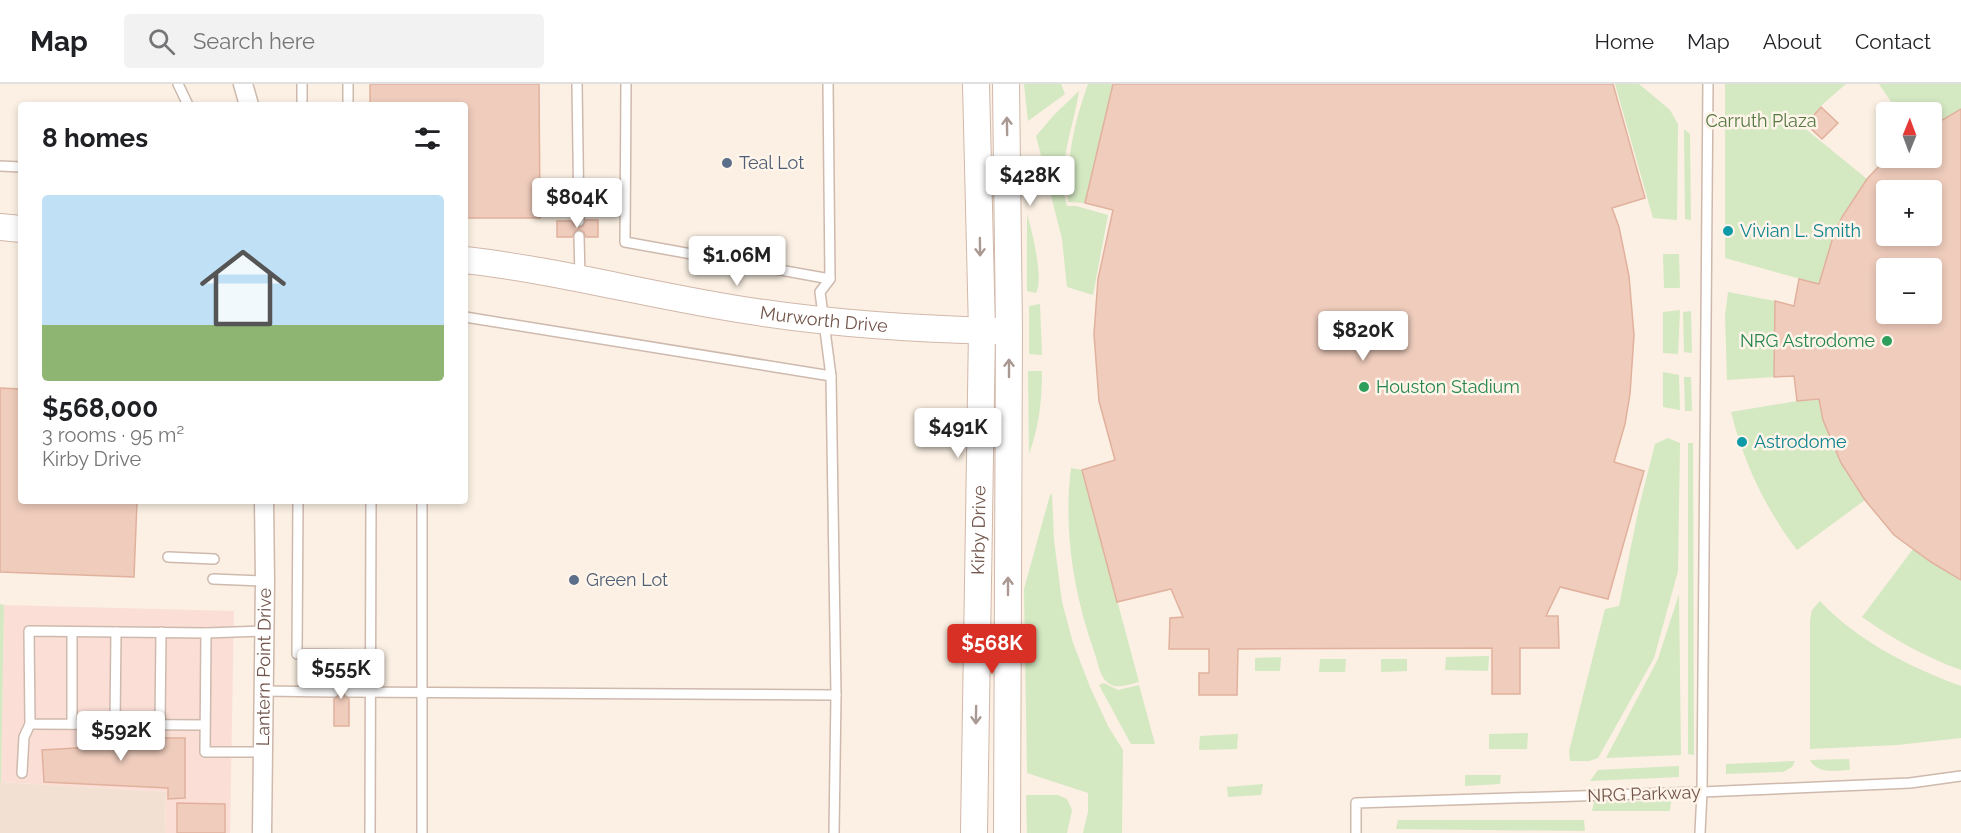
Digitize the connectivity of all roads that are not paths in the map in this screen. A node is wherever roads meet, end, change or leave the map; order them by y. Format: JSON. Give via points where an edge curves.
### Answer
{"nodes":[{"id":1,"x":178,"y":84,"type":"edge"},
{"id":2,"x":243,"y":84,"type":"edge"},
{"id":3,"x":302,"y":84,"type":"edge"},
{"id":4,"x":348,"y":84,"type":"edge"},
{"id":5,"x":577,"y":84,"type":"edge"},
{"id":6,"x":626,"y":84,"type":"edge"},
{"id":7,"x":828,"y":84,"type":"edge"},
{"id":8,"x":976,"y":84,"type":"edge"},
{"id":9,"x":1006,"y":84,"type":"edge"},
{"id":10,"x":1708,"y":84,"type":"edge"},
{"id":11,"x":187,"y":102,"type":"edge"},
{"id":12,"x":248,"y":102,"type":"edge"},
{"id":13,"x":302,"y":102,"type":"edge"},
{"id":14,"x":348,"y":102,"type":"edge"},
{"id":15,"x":0,"y":166,"type":"edge"},
{"id":16,"x":18,"y":167,"type":"edge"},
{"id":17,"x":579,"y":220,"type":"dead end"},
{"id":18,"x":0,"y":227,"type":"edge"},
{"id":19,"x":18,"y":229,"type":"edge"},
{"id":20,"x":579,"y":237,"type":"dead end"},
{"id":21,"x":468,"y":261,"type":"edge"},
{"id":22,"x":830,"y":279,"type":"junction"},
{"id":23,"x":580,"y":280,"type":"junction"},
{"id":24,"x":468,"y":317,"type":"edge"},
{"id":25,"x":822,"y":321,"type":"junction"},
{"id":26,"x":982,"y":331,"type":"junction"},
{"id":27,"x":1010,"y":331,"type":"junction"},
{"id":28,"x":831,"y":376,"type":"junction"},
{"id":29,"x":264,"y":504,"type":"edge"},
{"id":30,"x":298,"y":504,"type":"edge"},
{"id":31,"x":371,"y":504,"type":"edge"},
{"id":32,"x":422,"y":504,"type":"edge"},
{"id":33,"x":168,"y":557,"type":"dead end"},
{"id":34,"x":214,"y":559,"type":"dead end"},
{"id":35,"x":213,"y":579,"type":"dead end"},
{"id":36,"x":265,"y":581,"type":"junction"},
{"id":37,"x":264,"y":631,"type":"junction"},
{"id":38,"x":72,"y":632,"type":"junction"},
{"id":39,"x":116,"y":632,"type":"junction"},
{"id":40,"x":161,"y":632,"type":"junction"},
{"id":41,"x":206,"y":633,"type":"junction"},
{"id":42,"x":977,"y":652,"type":"junction"},
{"id":43,"x":1007,"y":653,"type":"junction"},
{"id":44,"x":370,"y":655,"type":"junction"},
{"id":45,"x":264,"y":691,"type":"junction"},
{"id":46,"x":334,"y":692,"type":"dead end"},
{"id":47,"x":349,"y":692,"type":"dead end"},
{"id":48,"x":370,"y":692,"type":"junction"},
{"id":49,"x":422,"y":693,"type":"junction"},
{"id":50,"x":836,"y":695,"type":"junction"},
{"id":51,"x":160,"y":723,"type":"junction"},
{"id":52,"x":30,"y":724,"type":"junction"},
{"id":53,"x":72,"y":724,"type":"junction"},
{"id":54,"x":115,"y":724,"type":"junction"},
{"id":55,"x":205,"y":724,"type":"junction"},
{"id":56,"x":263,"y":752,"type":"junction"},
{"id":57,"x":22,"y":773,"type":"dead end"},
{"id":58,"x":1961,"y":776,"type":"edge"},
{"id":59,"x":1702,"y":792,"type":"junction"},
{"id":60,"x":262,"y":833,"type":"edge"},
{"id":61,"x":370,"y":833,"type":"edge"},
{"id":62,"x":422,"y":833,"type":"edge"},
{"id":63,"x":834,"y":833,"type":"edge"},
{"id":64,"x":974,"y":833,"type":"edge"},
{"id":65,"x":1007,"y":833,"type":"edge"},
{"id":66,"x":1356,"y":833,"type":"edge"},
{"id":67,"x":1700,"y":833,"type":"edge"}],
"edges":[{"from":1,"to":11,"type":"lane"},
{"from":2,"to":12,"type":"street"},
{"from":3,"to":13,"type":"lane"},
{"from":4,"to":14,"type":"lane"},
{"from":5,"to":17,"type":"lane"},
{"from":6,"to":22,"type":"lane","via":[[625,242]]},
{"from":7,"to":22,"type":"lane"},
{"from":8,"to":26,"type":"main road","name":"Kirby Drive","one_way":true},
{"from":27,"to":9,"type":"main road","name":"Kirby Drive","one_way":true},
{"from":10,"to":59,"type":"lane"},
{"from":15,"to":16,"type":"lane"},
{"from":18,"to":19,"type":"main road"},
{"from":20,"to":23,"type":"lane"},
{"from":21,"to":23,"type":"main road","name":"Murworth Drive"},
{"from":22,"to":25,"type":"lane","via":[[820,292]]},
{"from":23,"to":25,"type":"main road","name":"Murworth Drive"},
{"from":24,"to":28,"type":"lane"},
{"from":25,"to":26,"type":"main road","name":"Murworth Drive"},
{"from":25,"to":28,"type":"lane"},
{"from":26,"to":27,"type":"main road","name":"Murworth Drive"},
{"from":26,"to":42,"type":"main road","name":"Kirby Drive"},
{"from":43,"to":27,"type":"main road","name":"Kirby Drive","one_way":true},
{"from":28,"to":50,"type":"lane"},
{"from":29,"to":36,"type":"street","name":"Lantern Point Drive"},
{"from":30,"to":44,"type":"lane","via":[[297,654]]},
{"from":31,"to":44,"type":"lane"},
{"from":32,"to":49,"type":"lane"},
{"from":33,"to":34,"type":"lane"},
{"from":35,"to":36,"type":"lane"},
{"from":36,"to":37,"type":"street","name":"Lantern Point Drive"},
{"from":37,"to":41,"type":"lane"},
{"from":37,"to":45,"type":"street","name":"Lantern Point Drive"},
{"from":38,"to":39,"type":"lane"},
{"from":38,"to":52,"type":"lane","via":[[29,632]]},
{"from":38,"to":53,"type":"lane"},
{"from":39,"to":40,"type":"lane"},
{"from":39,"to":54,"type":"lane"},
{"from":40,"to":41,"type":"lane"},
{"from":40,"to":51,"type":"lane"},
{"from":41,"to":55,"type":"lane"},
{"from":42,"to":43,"type":"main road"},
{"from":42,"to":64,"type":"main road","name":"Kirby Drive","one_way":true},
{"from":43,"to":65,"type":"main road","name":"Kirby Drive"},
{"from":44,"to":48,"type":"lane"},
{"from":45,"to":46,"type":"lane"},
{"from":45,"to":56,"type":"street","name":"Lantern Point Drive"},
{"from":47,"to":48,"type":"lane"},
{"from":48,"to":49,"type":"lane"},
{"from":48,"to":61,"type":"lane"},
{"from":49,"to":50,"type":"lane"},
{"from":49,"to":62,"type":"lane"},
{"from":50,"to":63,"type":"lane"},
{"from":51,"to":54,"type":"lane"},
{"from":51,"to":55,"type":"lane"},
{"from":52,"to":53,"type":"lane"},
{"from":52,"to":57,"type":"lane","via":[[24,736]]},
{"from":53,"to":54,"type":"lane"},
{"from":55,"to":56,"type":"lane","via":[[205,752]]},
{"from":56,"to":60,"type":"street","name":"Lantern Point Drive"},
{"from":58,"to":59,"type":"lane","name":"NRG Parkway","via":[[1910,783]]},
{"from":59,"to":66,"type":"lane","name":"NRG Parkway","via":[[1356,802]]},
{"from":59,"to":67,"type":"lane"}]}
